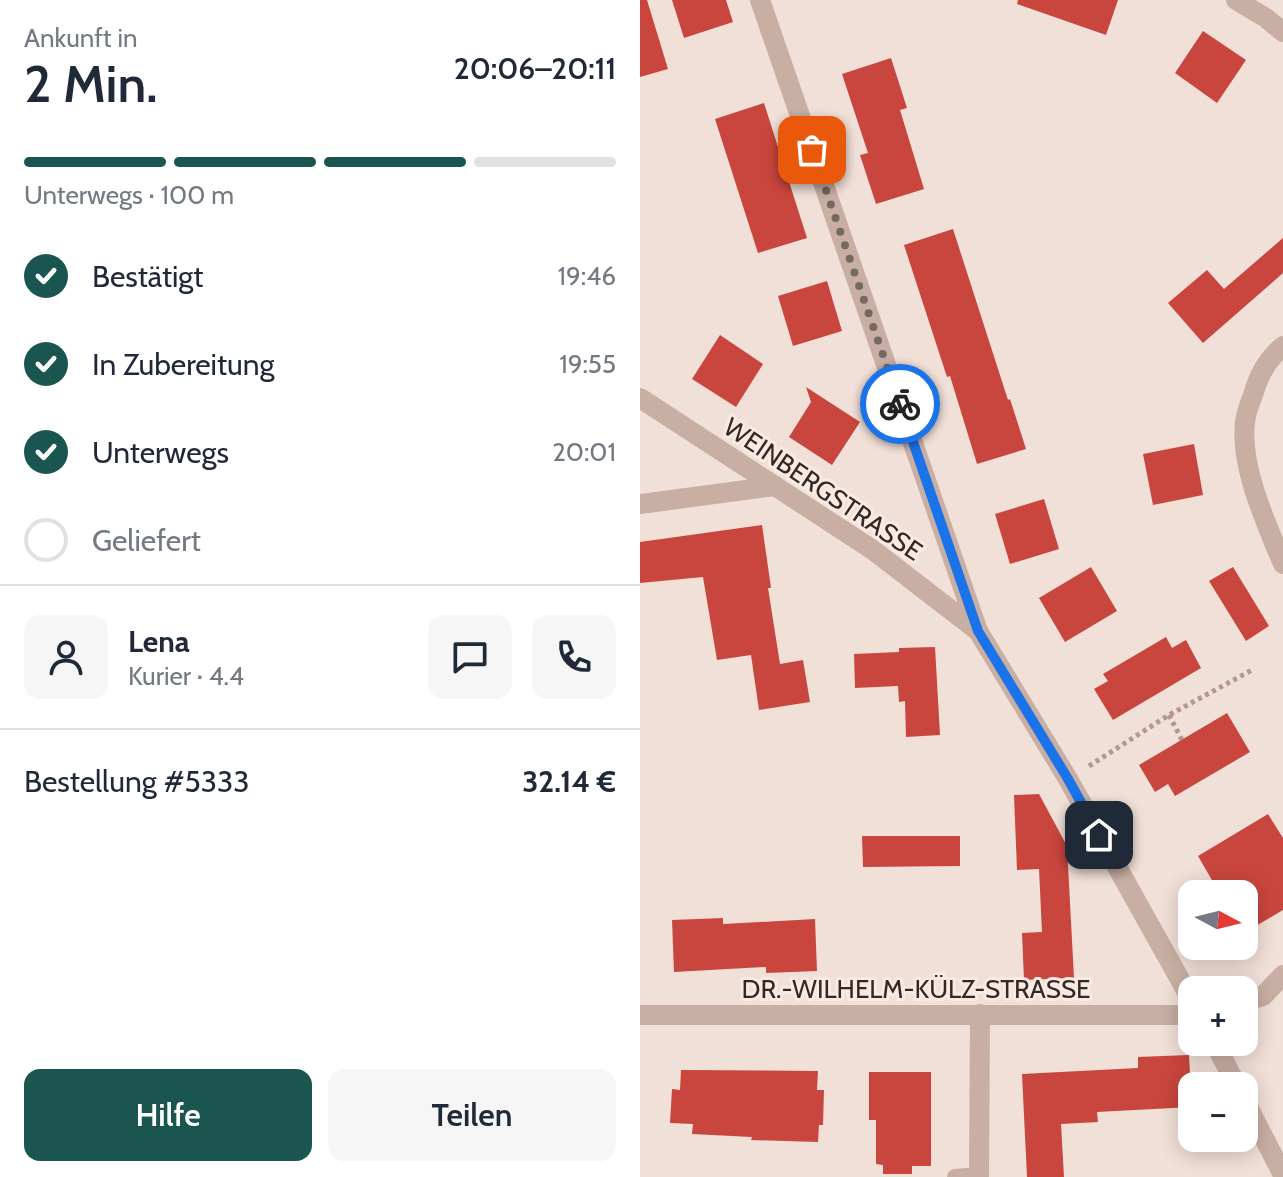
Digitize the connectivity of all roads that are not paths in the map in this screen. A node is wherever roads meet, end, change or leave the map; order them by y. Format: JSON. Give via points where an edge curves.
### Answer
{"nodes":[{"id":1,"x":760,"y":0,"type":"edge"},
{"id":2,"x":1236,"y":0,"type":"edge"},
{"id":3,"x":1283,"y":32,"type":"edge"},
{"id":4,"x":1283,"y":346,"type":"edge"},
{"id":5,"x":640,"y":398,"type":"edge"},
{"id":6,"x":775,"y":486,"type":"junction"},
{"id":7,"x":640,"y":504,"type":"edge"},
{"id":8,"x":1283,"y":564,"type":"edge"},
{"id":9,"x":978,"y":631,"type":"junction"},
{"id":10,"x":1283,"y":975,"type":"edge"},
{"id":11,"x":1178,"y":976,"type":"edge"},
{"id":12,"x":1258,"y":998,"type":"edge"},
{"id":13,"x":980,"y":1014,"type":"junction"},
{"id":14,"x":640,"y":1015,"type":"edge"},
{"id":15,"x":1178,"y":1015,"type":"edge"},
{"id":16,"x":1258,"y":1126,"type":"edge"},
{"id":17,"x":1283,"y":1175,"type":"edge"},
{"id":18,"x":979,"y":1176,"type":"edge"},
{"id":19,"x":955,"y":1177,"type":"edge"}],
"edges":[{"from":1,"to":9,"type":"street"},
{"from":2,"to":3,"type":"street"},
{"from":4,"to":8,"type":"street","via":[[1256,386],[1246,418],[1246,455]]},
{"from":5,"to":6,"type":"street","name":"WEINBERGSTRASSE"},
{"from":6,"to":7,"type":"street"},
{"from":6,"to":9,"type":"street","name":"WEINBERGSTRASSE","via":[[873,550]]},
{"from":9,"to":11,"type":"street","name":"WEINBERGSTRASSE"},
{"from":10,"to":12,"type":"street"},
{"from":13,"to":14,"type":"street","name":"DR.-WILHELM-KÜLZ-STRASSE"},
{"from":13,"to":15,"type":"street","name":"DR.-WILHELM-KÜLZ-STRASSE"},
{"from":13,"to":18,"type":"street"},
{"from":16,"to":17,"type":"street"},
{"from":18,"to":19,"type":"lane"}]}
